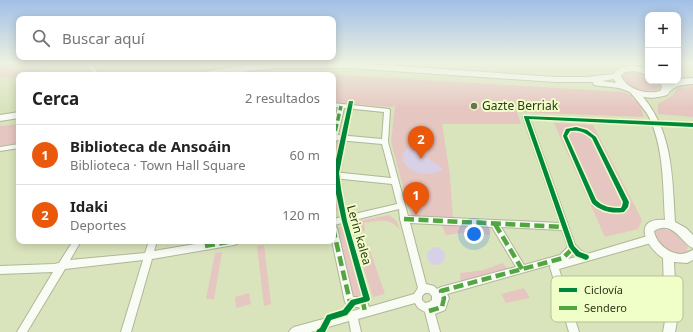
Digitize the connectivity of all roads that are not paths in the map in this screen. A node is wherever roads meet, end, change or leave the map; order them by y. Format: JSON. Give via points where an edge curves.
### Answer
{"nodes":[{"id":1,"x":476,"y":78,"type":"edge"},
{"id":2,"x":563,"y":78,"type":"edge"},
{"id":3,"x":596,"y":78,"type":"edge"},
{"id":4,"x":619,"y":78,"type":"edge"},
{"id":5,"x":693,"y":81,"type":"edge"},
{"id":6,"x":681,"y":82,"type":"edge"},
{"id":7,"x":665,"y":84,"type":"edge"},
{"id":8,"x":624,"y":86,"type":"junction"},
{"id":9,"x":634,"y":92,"type":"junction"},
{"id":10,"x":654,"y":96,"type":"junction"},
{"id":11,"x":336,"y":105,"type":"edge"},
{"id":12,"x":340,"y":106,"type":"junction"},
{"id":13,"x":648,"y":108,"type":"junction"},
{"id":14,"x":16,"y":115,"type":"edge"},
{"id":15,"x":0,"y":118,"type":"edge"},
{"id":16,"x":16,"y":120,"type":"edge"},
{"id":17,"x":0,"y":122,"type":"edge"},
{"id":18,"x":654,"y":122,"type":"junction"},
{"id":19,"x":336,"y":125,"type":"edge"},
{"id":20,"x":693,"y":125,"type":"edge"},
{"id":21,"x":336,"y":139,"type":"edge"},
{"id":22,"x":385,"y":142,"type":"junction"},
{"id":23,"x":16,"y":146,"type":"edge"},
{"id":24,"x":0,"y":149,"type":"edge"},
{"id":25,"x":336,"y":175,"type":"edge"},
{"id":26,"x":394,"y":181,"type":"junction"},
{"id":27,"x":400,"y":206,"type":"junction"},
{"id":28,"x":404,"y":219,"type":"junction"},
{"id":29,"x":336,"y":221,"type":"edge"},
{"id":30,"x":495,"y":224,"type":"junction"},
{"id":31,"x":670,"y":225,"type":"junction"},
{"id":32,"x":565,"y":227,"type":"junction"},
{"id":33,"x":651,"y":240,"type":"junction"},
{"id":34,"x":692,"y":240,"type":"edge"},
{"id":35,"x":336,"y":241,"type":"edge"},
{"id":36,"x":75,"y":244,"type":"edge"},
{"id":37,"x":152,"y":244,"type":"edge"},
{"id":38,"x":217,"y":244,"type":"edge"},
{"id":39,"x":573,"y":248,"type":"junction"},
{"id":40,"x":668,"y":255,"type":"junction"},
{"id":41,"x":149,"y":256,"type":"junction"},
{"id":42,"x":693,"y":256,"type":"edge"},
{"id":43,"x":586,"y":257,"type":"junction"},
{"id":44,"x":62,"y":267,"type":"junction"},
{"id":45,"x":0,"y":270,"type":"edge"},
{"id":46,"x":522,"y":270,"type":"junction"},
{"id":47,"x":557,"y":276,"type":"edge"},
{"id":48,"x":669,"y":276,"type":"edge"},
{"id":49,"x":423,"y":289,"type":"junction"},
{"id":50,"x":417,"y":298,"type":"junction"},
{"id":51,"x":429,"y":309,"type":"junction"},
{"id":52,"x":365,"y":312,"type":"junction"},
{"id":53,"x":352,"y":316,"type":"junction"},
{"id":54,"x":571,"y":322,"type":"edge"},
{"id":55,"x":670,"y":322,"type":"edge"},
{"id":56,"x":315,"y":329,"type":"edge"},
{"id":57,"x":22,"y":332,"type":"edge"},
{"id":58,"x":126,"y":332,"type":"edge"},
{"id":59,"x":294,"y":332,"type":"edge"},
{"id":60,"x":356,"y":332,"type":"edge"},
{"id":61,"x":435,"y":332,"type":"edge"},
{"id":62,"x":574,"y":332,"type":"edge"},
{"id":63,"x":669,"y":332,"type":"edge"}],
"edges":[{"from":1,"to":8,"type":"highway"},
{"from":2,"to":3,"type":"highway"},
{"from":4,"to":8,"type":"highway"},
{"from":5,"to":6,"type":"highway"},
{"from":7,"to":10,"type":"highway","via":[[664,93]]},
{"from":8,"to":9,"type":"highway"},
{"from":9,"to":10,"type":"highway"},
{"from":9,"to":13,"type":"main road"},
{"from":10,"to":13,"type":"main road","via":[[649,100]]},
{"from":11,"to":12,"type":"street"},
{"from":12,"to":19,"type":"street"},
{"from":12,"to":22,"type":"street","via":[[387,110]]},
{"from":13,"to":18,"type":"main road"},
{"from":14,"to":15,"type":"highway"},
{"from":16,"to":17,"type":"highway"},
{"from":18,"to":20,"type":"street"},
{"from":18,"to":31,"type":"main road","via":[[666,161]]},
{"from":18,"to":32,"type":"street","via":[[526,117]]},
{"from":21,"to":22,"type":"street"},
{"from":22,"to":26,"type":"street"},
{"from":23,"to":24,"type":"street"},
{"from":25,"to":26,"type":"street"},
{"from":26,"to":27,"type":"street"},
{"from":27,"to":28,"type":"street"},
{"from":27,"to":29,"type":"street"},
{"from":28,"to":30,"type":"street"},
{"from":28,"to":49,"type":"street"},
{"from":30,"to":32,"type":"street"},
{"from":30,"to":46,"type":"street"},
{"from":31,"to":33,"type":"main road","via":[[652,226],[649,229]]},
{"from":31,"to":34,"type":"main road","via":[[678,228]]},
{"from":32,"to":39,"type":"street"},
{"from":33,"to":40,"type":"main road"},
{"from":33,"to":43,"type":"street"},
{"from":35,"to":52,"type":"street","name":"Lerin kalea","via":[[350,302],[363,302]]},
{"from":36,"to":44,"type":"street"},
{"from":37,"to":41,"type":"street"},
{"from":38,"to":41,"type":"street"},
{"from":39,"to":43,"type":"street","via":[[578,254]]},
{"from":39,"to":46,"type":"street","via":[[563,258]]},
{"from":40,"to":42,"type":"main road","via":[[682,259]]},
{"from":40,"to":48,"type":"main road"},
{"from":41,"to":44,"type":"street"},
{"from":41,"to":58,"type":"street"},
{"from":43,"to":47,"type":"street","via":[[554,267]]},
{"from":44,"to":45,"type":"street"},
{"from":44,"to":57,"type":"street"},
{"from":46,"to":51,"type":"street","via":[[441,291],[444,298],[442,306]]},
{"from":49,"to":50,"type":"street"},
{"from":49,"to":51,"type":"street","via":[[432,291],[436,299]]},
{"from":50,"to":51,"type":"street","via":[[419,303]]},
{"from":50,"to":52,"type":"street"},
{"from":51,"to":61,"type":"street"},
{"from":52,"to":53,"type":"street"},
{"from":53,"to":56,"type":"street"},
{"from":53,"to":60,"type":"street"},
{"from":54,"to":62,"type":"street"},
{"from":55,"to":63,"type":"main road"},
{"from":56,"to":59,"type":"street"}]}
